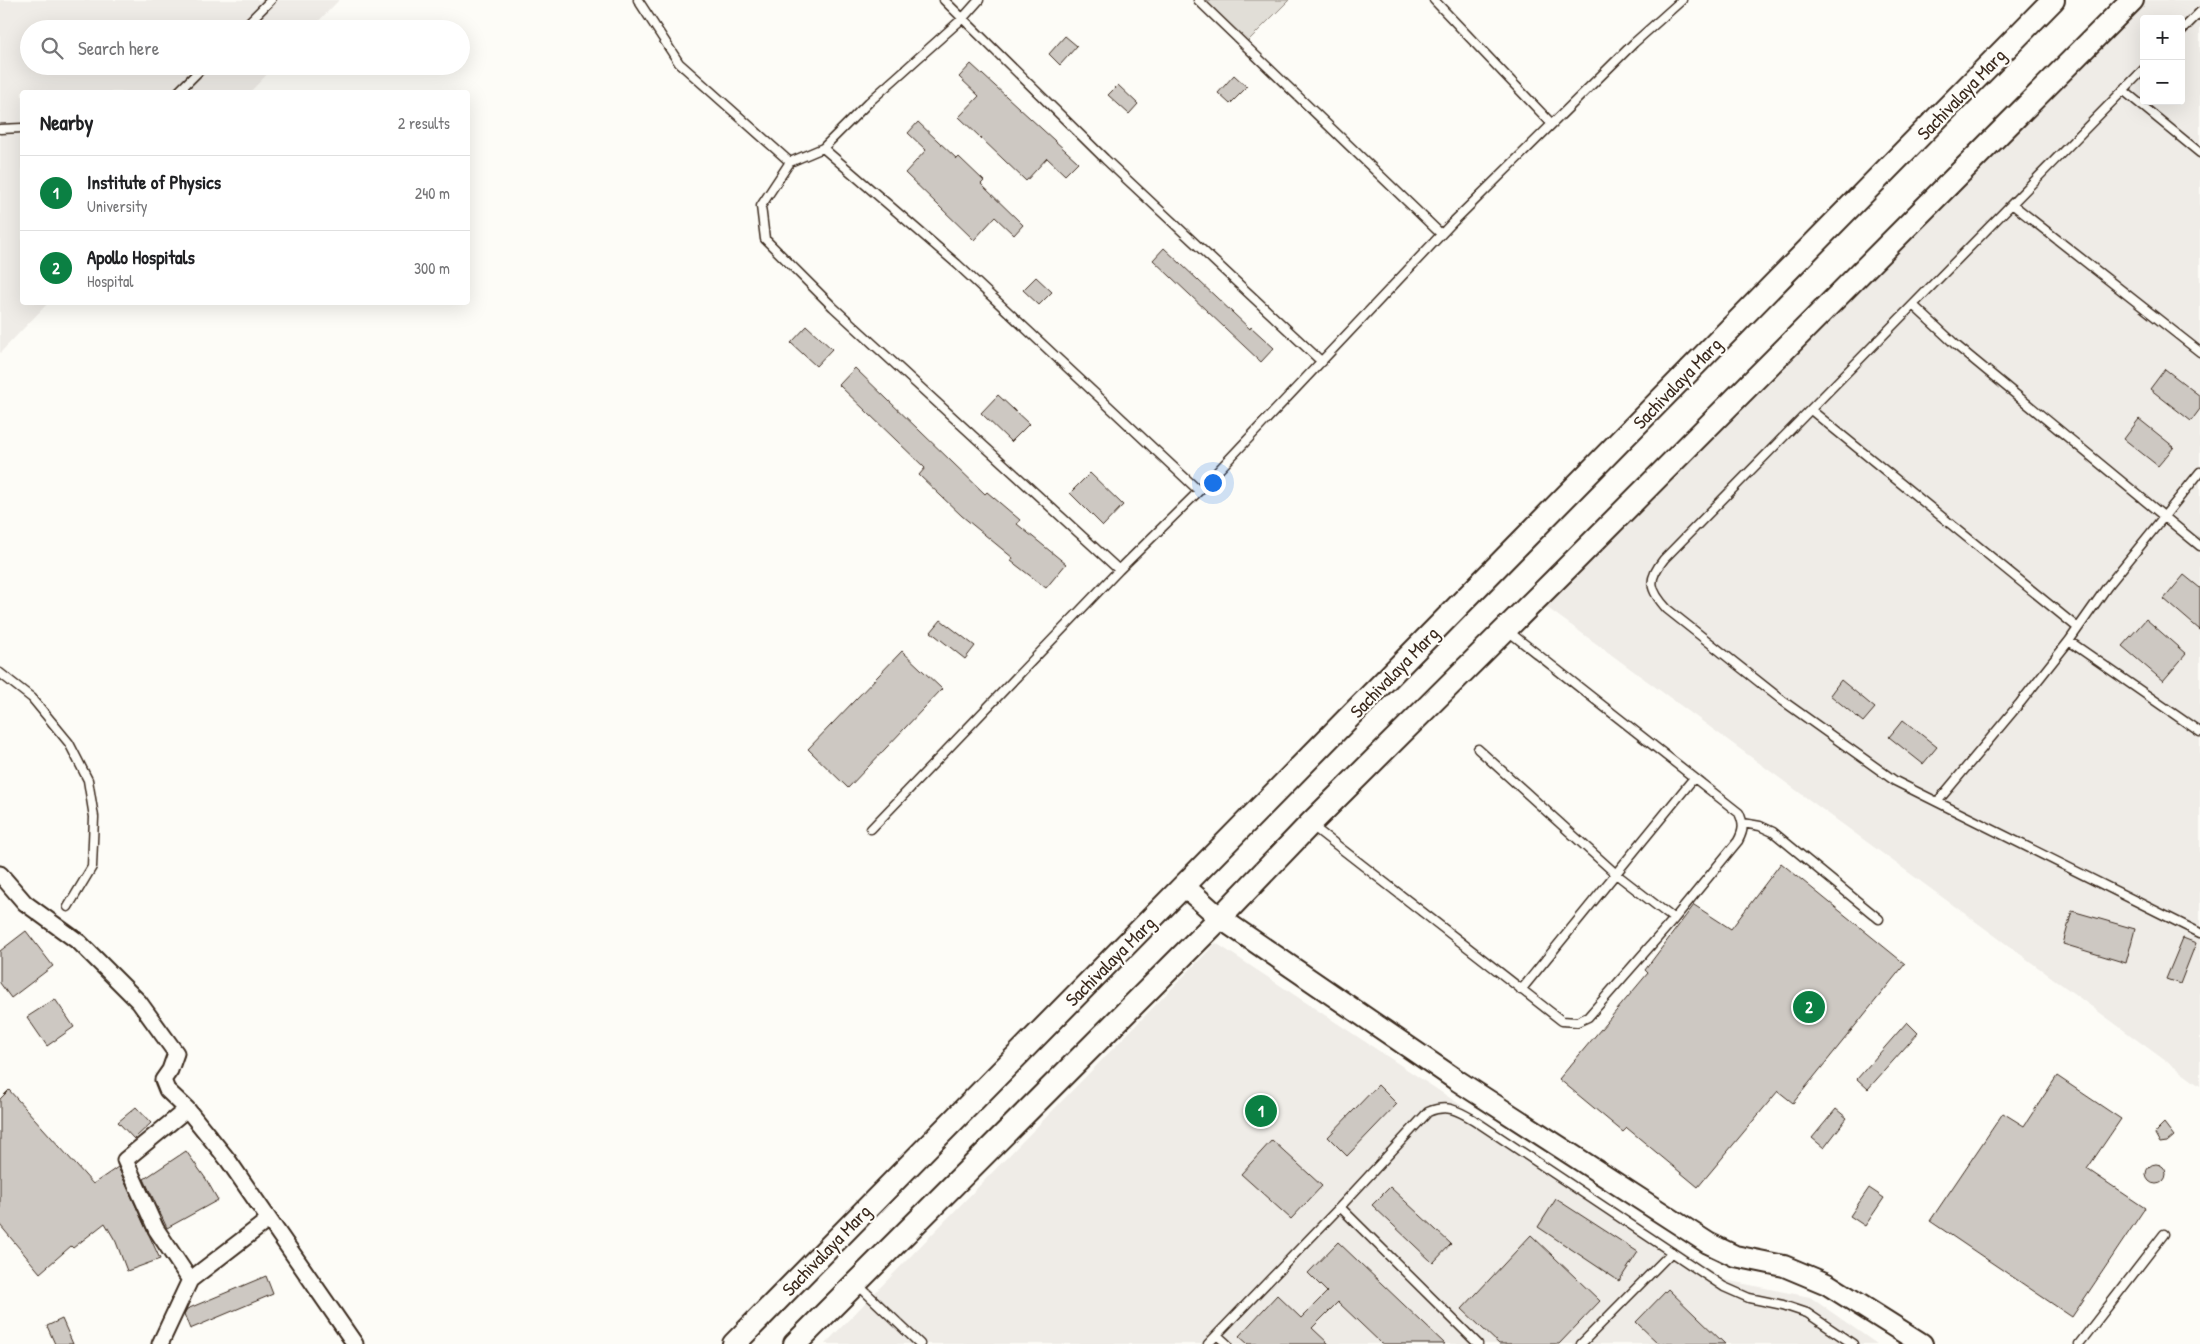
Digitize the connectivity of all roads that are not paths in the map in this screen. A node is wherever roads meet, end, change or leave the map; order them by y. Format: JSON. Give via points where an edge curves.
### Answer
{"nodes":[{"id":1,"x":271,"y":0,"type":"edge"},
{"id":2,"x":638,"y":0,"type":"edge"},
{"id":3,"x":944,"y":0,"type":"edge"},
{"id":4,"x":979,"y":0,"type":"edge"},
{"id":5,"x":1198,"y":0,"type":"edge"},
{"id":6,"x":1434,"y":0,"type":"edge"},
{"id":7,"x":1681,"y":0,"type":"edge"},
{"id":8,"x":2053,"y":0,"type":"edge"},
{"id":9,"x":2132,"y":0,"type":"edge"},
{"id":10,"x":2200,"y":12,"type":"edge"},
{"id":11,"x":963,"y":18,"type":"junction"},
{"id":12,"x":251,"y":20,"type":"edge"},
{"id":13,"x":2185,"y":27,"type":"edge"},
{"id":14,"x":2140,"y":74,"type":"edge"},
{"id":15,"x":195,"y":75,"type":"edge"},
{"id":16,"x":180,"y":90,"type":"edge"},
{"id":17,"x":2124,"y":90,"type":"junction"},
{"id":18,"x":1552,"y":124,"type":"junction"},
{"id":19,"x":20,"y":128,"type":"edge"},
{"id":20,"x":0,"y":129,"type":"edge"},
{"id":21,"x":824,"y":148,"type":"junction"},
{"id":22,"x":2200,"y":153,"type":"edge"},
{"id":23,"x":790,"y":162,"type":"junction"},
{"id":24,"x":2012,"y":204,"type":"junction"},
{"id":25,"x":1441,"y":234,"type":"junction"},
{"id":26,"x":1913,"y":305,"type":"junction"},
{"id":27,"x":2200,"y":352,"type":"edge"},
{"id":28,"x":1322,"y":362,"type":"junction"},
{"id":29,"x":1811,"y":410,"type":"junction"},
{"id":30,"x":2200,"y":472,"type":"edge"},
{"id":31,"x":1199,"y":491,"type":"junction"},
{"id":32,"x":2164,"y":517,"type":"junction"},
{"id":33,"x":2200,"y":546,"type":"edge"},
{"id":34,"x":1119,"y":570,"type":"junction"},
{"id":35,"x":2078,"y":628,"type":"junction"},
{"id":36,"x":1505,"y":629,"type":"junction"},
{"id":37,"x":2069,"y":641,"type":"junction"},
{"id":38,"x":0,"y":673,"type":"edge"},
{"id":39,"x":2200,"y":732,"type":"edge"},
{"id":40,"x":1478,"y":749,"type":"dead end"},
{"id":41,"x":1693,"y":779,"type":"junction"},
{"id":42,"x":1938,"y":801,"type":"junction"},
{"id":43,"x":1743,"y":822,"type":"junction"},
{"id":44,"x":1310,"y":824,"type":"junction"},
{"id":45,"x":871,"y":829,"type":"dead end"},
{"id":46,"x":0,"y":874,"type":"edge"},
{"id":47,"x":1616,"y":874,"type":"junction"},
{"id":48,"x":1184,"y":886,"type":"junction"},
{"id":49,"x":68,"y":907,"type":"dead end"},
{"id":50,"x":1220,"y":918,"type":"junction"},
{"id":51,"x":1880,"y":919,"type":"dead end"},
{"id":52,"x":1674,"y":920,"type":"junction"},
{"id":53,"x":2200,"y":932,"type":"edge"},
{"id":54,"x":1521,"y":990,"type":"junction"},
{"id":55,"x":187,"y":1109,"type":"junction"},
{"id":56,"x":1340,"y":1207,"type":"junction"},
{"id":57,"x":268,"y":1220,"type":"junction"},
{"id":58,"x":2164,"y":1234,"type":"dead end"},
{"id":59,"x":1672,"y":1252,"type":"junction"},
{"id":60,"x":190,"y":1280,"type":"junction"},
{"id":61,"x":856,"y":1283,"type":"junction"},
{"id":62,"x":1217,"y":1335,"type":"junction"},
{"id":63,"x":1472,"y":1338,"type":"junction"},
{"id":64,"x":160,"y":1344,"type":"edge"},
{"id":65,"x":355,"y":1344,"type":"edge"},
{"id":66,"x":734,"y":1344,"type":"edge"},
{"id":67,"x":795,"y":1344,"type":"edge"},
{"id":68,"x":920,"y":1344,"type":"edge"},
{"id":69,"x":1208,"y":1344,"type":"edge"},
{"id":70,"x":1227,"y":1344,"type":"edge"},
{"id":71,"x":1465,"y":1344,"type":"edge"},
{"id":72,"x":1478,"y":1344,"type":"edge"},
{"id":73,"x":1582,"y":1344,"type":"edge"},
{"id":74,"x":1853,"y":1344,"type":"edge"},
{"id":75,"x":1922,"y":1344,"type":"edge"},
{"id":76,"x":2079,"y":1344,"type":"edge"}],
"edges":[{"from":1,"to":12,"type":"lane"},
{"from":2,"to":23,"type":"lane","via":[[679,63]]},
{"from":3,"to":11,"type":"lane"},
{"from":4,"to":11,"type":"lane"},
{"from":5,"to":25,"type":"lane"},
{"from":6,"to":18,"type":"lane"},
{"from":7,"to":18,"type":"lane"},
{"from":8,"to":48,"type":"main road","name":"Sachivalaya Marg"},
{"from":9,"to":36,"type":"main road"},
{"from":10,"to":13,"type":"lane"},
{"from":11,"to":21,"type":"lane","via":[[869,102]]},
{"from":11,"to":28,"type":"lane","via":[[1105,160]]},
{"from":14,"to":17,"type":"lane"},
{"from":15,"to":16,"type":"lane"},
{"from":17,"to":22,"type":"lane"},
{"from":17,"to":24,"type":"lane"},
{"from":18,"to":25,"type":"lane"},
{"from":19,"to":20,"type":"lane"},
{"from":21,"to":23,"type":"lane"},
{"from":21,"to":31,"type":"lane","via":[[957,264]]},
{"from":23,"to":34,"type":"lane","via":[[760,206],[765,238],[833,307]]},
{"from":24,"to":26,"type":"lane"},
{"from":24,"to":27,"type":"lane"},
{"from":25,"to":28,"type":"lane"},
{"from":26,"to":29,"type":"lane"},
{"from":26,"to":32,"type":"lane","via":[[1957,346]]},
{"from":28,"to":31,"type":"lane"},
{"from":29,"to":35,"type":"lane"},
{"from":29,"to":42,"type":"lane","via":[[1664,559],[1652,579],[1652,588],[1667,609],[1783,702],[1895,781]]},
{"from":30,"to":32,"type":"lane"},
{"from":31,"to":34,"type":"lane"},
{"from":32,"to":33,"type":"lane"},
{"from":32,"to":35,"type":"lane"},
{"from":34,"to":45,"type":"lane"},
{"from":35,"to":37,"type":"lane"},
{"from":36,"to":41,"type":"lane"},
{"from":36,"to":44,"type":"main road"},
{"from":37,"to":39,"type":"lane"},
{"from":37,"to":42,"type":"lane"},
{"from":38,"to":49,"type":"lane","via":[[32,698],[68,743],[88,780],[94,817],[92,867]]},
{"from":40,"to":47,"type":"lane"},
{"from":41,"to":43,"type":"lane","via":[[1738,813]]},
{"from":41,"to":47,"type":"lane"},
{"from":42,"to":53,"type":"lane"},
{"from":43,"to":51,"type":"lane","via":[[1773,832]]},
{"from":43,"to":52,"type":"lane","via":[[1743,832],[1738,841]]},
{"from":44,"to":50,"type":"main road"},
{"from":44,"to":54,"type":"lane"},
{"from":46,"to":55,"type":"street","via":[[25,903],[80,943],[139,1002],[176,1053],[163,1080],[167,1090]]},
{"from":47,"to":52,"type":"lane"},
{"from":47,"to":54,"type":"lane"},
{"from":48,"to":50,"type":"street"},
{"from":48,"to":66,"type":"main road","name":"Sachivalaya Marg"},
{"from":50,"to":61,"type":"main road"},
{"from":50,"to":75,"type":"street","via":[[1458,1081],[1708,1244],[1735,1256],[1784,1266],[1827,1284]]},
{"from":52,"to":54,"type":"lane","via":[[1588,1017],[1577,1022],[1562,1021]]},
{"from":55,"to":57,"type":"street","via":[[228,1160]]},
{"from":55,"to":60,"type":"street","via":[[125,1160],[156,1229]]},
{"from":56,"to":59,"type":"lane","via":[[1428,1112],[1440,1106],[1458,1110],[1474,1120]]},
{"from":56,"to":62,"type":"lane"},
{"from":56,"to":63,"type":"lane"},
{"from":57,"to":60,"type":"street"},
{"from":57,"to":65,"type":"street"},
{"from":58,"to":76,"type":"lane"},
{"from":59,"to":73,"type":"lane"},
{"from":59,"to":74,"type":"lane","via":[[1724,1287],[1749,1298],[1807,1314]]},
{"from":60,"to":64,"type":"street"},
{"from":61,"to":67,"type":"main road"},
{"from":61,"to":68,"type":"lane"},
{"from":62,"to":69,"type":"lane"},
{"from":62,"to":70,"type":"lane"},
{"from":63,"to":71,"type":"lane"},
{"from":63,"to":72,"type":"lane"}]}
